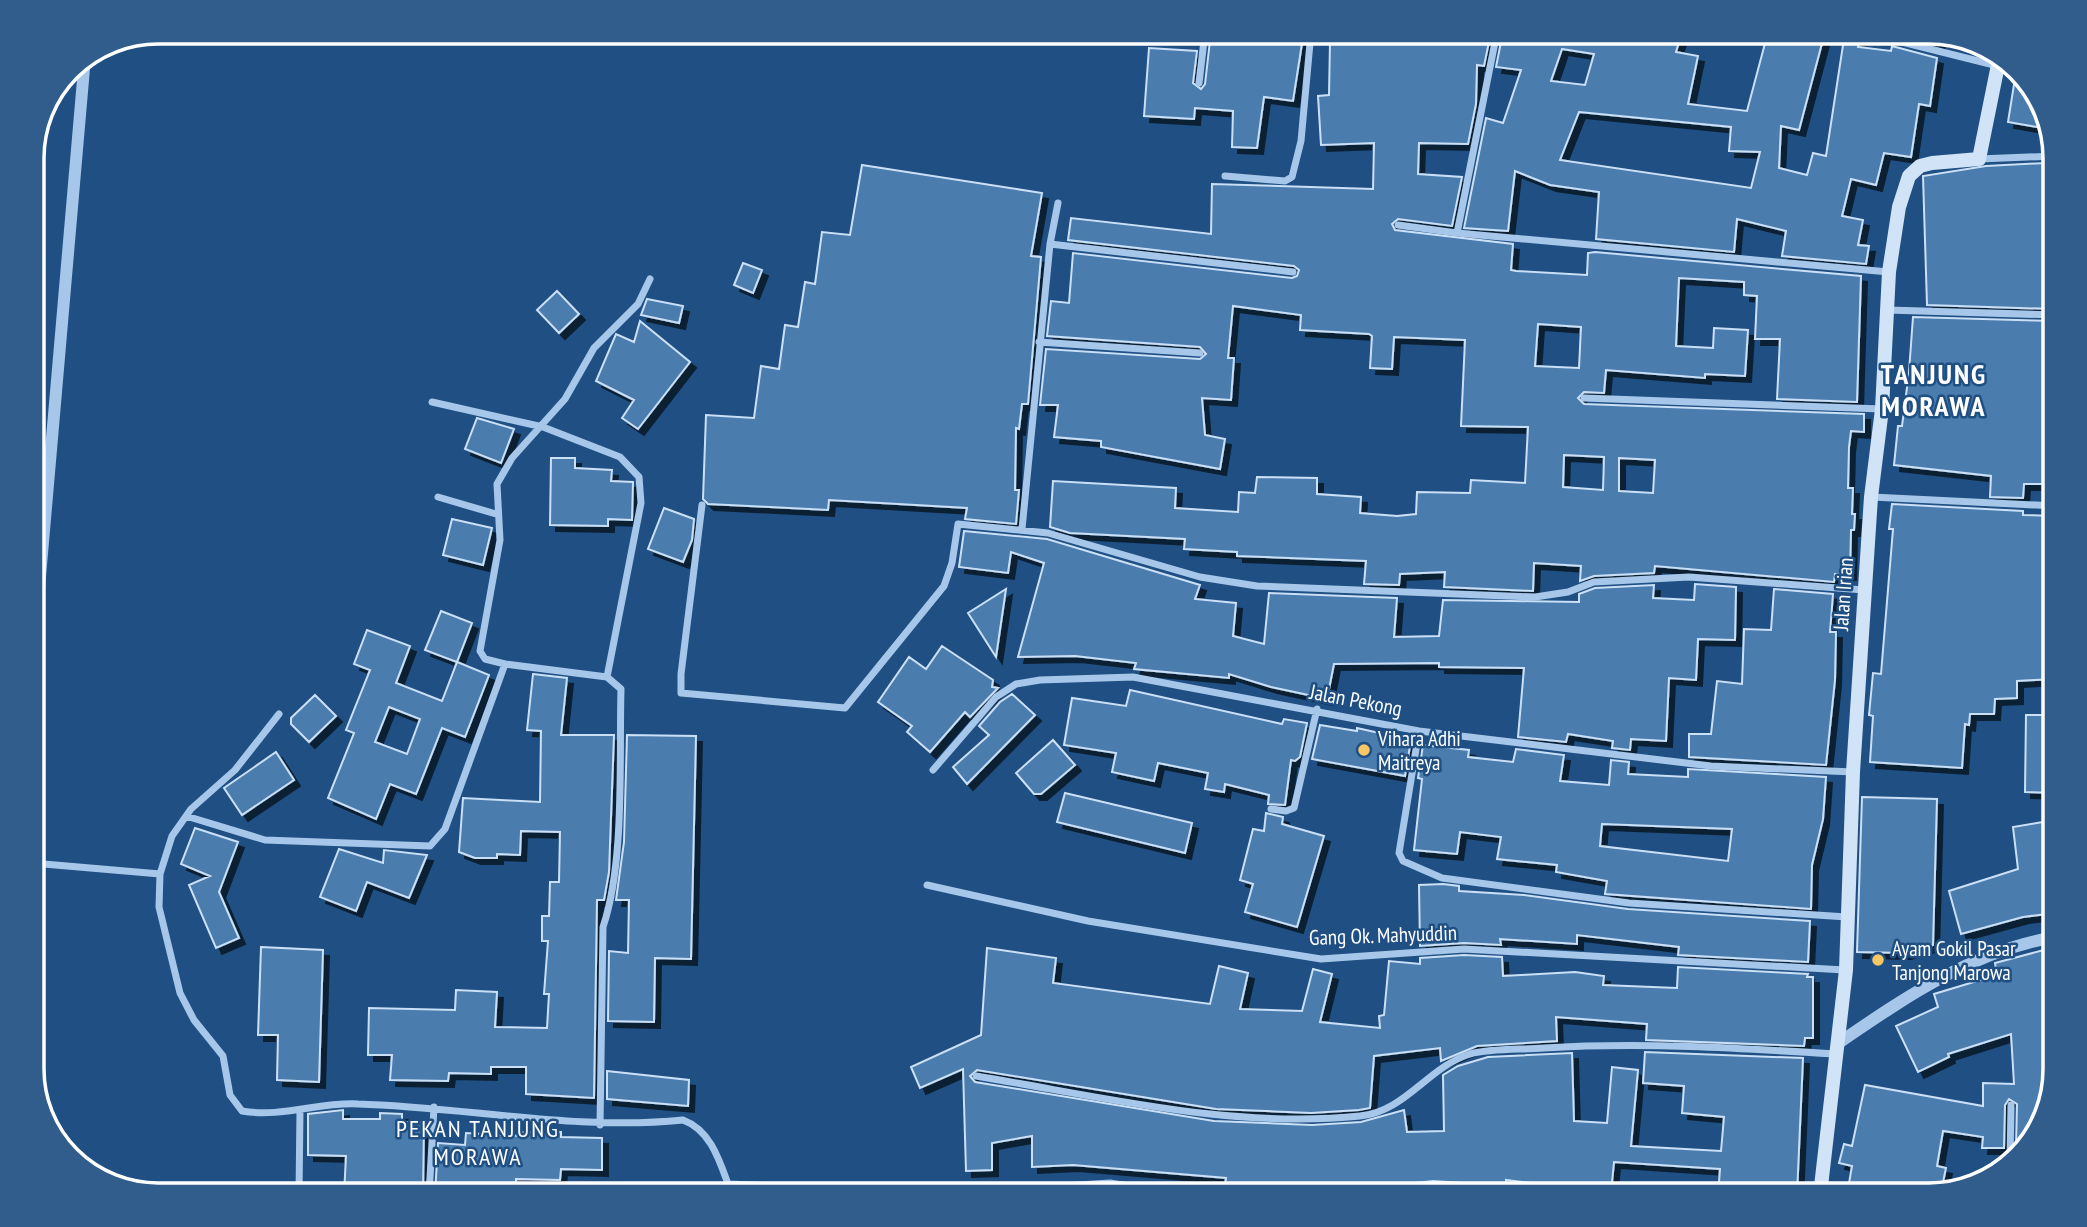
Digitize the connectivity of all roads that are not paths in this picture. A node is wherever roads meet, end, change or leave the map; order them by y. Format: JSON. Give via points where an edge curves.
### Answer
{"nodes":[{"id":1,"x":1204,"y":44,"type":"edge"},
{"id":2,"x":1310,"y":44,"type":"edge"},
{"id":3,"x":1495,"y":44,"type":"edge"},
{"id":4,"x":1918,"y":44,"type":"edge"},
{"id":5,"x":1984,"y":58,"type":"edge"},
{"id":6,"x":1997,"y":66,"type":"edge"},
{"id":7,"x":84,"y":71,"type":"edge"},
{"id":8,"x":1199,"y":83,"type":"dead end"},
{"id":9,"x":2043,"y":156,"type":"edge"},
{"id":10,"x":1979,"y":159,"type":"junction"},
{"id":11,"x":1225,"y":176,"type":"dead end"},
{"id":12,"x":1058,"y":203,"type":"dead end"},
{"id":13,"x":1398,"y":225,"type":"dead end"},
{"id":14,"x":1457,"y":233,"type":"junction"},
{"id":15,"x":1049,"y":244,"type":"junction"},
{"id":16,"x":1293,"y":272,"type":"dead end"},
{"id":17,"x":1889,"y":272,"type":"junction"},
{"id":18,"x":650,"y":279,"type":"dead end"},
{"id":19,"x":1886,"y":310,"type":"junction"},
{"id":20,"x":2043,"y":315,"type":"edge"},
{"id":21,"x":1039,"y":342,"type":"junction"},
{"id":22,"x":1200,"y":353,"type":"dead end"},
{"id":23,"x":1584,"y":398,"type":"dead end"},
{"id":24,"x":432,"y":402,"type":"dead end"},
{"id":25,"x":1882,"y":409,"type":"junction"},
{"id":26,"x":543,"y":427,"type":"junction"},
{"id":27,"x":438,"y":497,"type":"dead end"},
{"id":28,"x":1871,"y":497,"type":"junction"},
{"id":29,"x":702,"y":505,"type":"dead end"},
{"id":30,"x":2043,"y":505,"type":"edge"},
{"id":31,"x":496,"y":514,"type":"junction"},
{"id":32,"x":1022,"y":529,"type":"junction"},
{"id":33,"x":44,"y":530,"type":"edge"},
{"id":34,"x":1864,"y":590,"type":"junction"},
{"id":35,"x":505,"y":664,"type":"junction"},
{"id":36,"x":607,"y":677,"type":"junction"},
{"id":37,"x":1317,"y":709,"type":"junction"},
{"id":38,"x":279,"y":714,"type":"dead end"},
{"id":39,"x":1419,"y":730,"type":"junction"},
{"id":40,"x":933,"y":770,"type":"dead end"},
{"id":41,"x":1853,"y":772,"type":"junction"},
{"id":42,"x":1270,"y":809,"type":"dead end"},
{"id":43,"x":186,"y":816,"type":"junction"},
{"id":44,"x":44,"y":864,"type":"edge"},
{"id":45,"x":160,"y":874,"type":"junction"},
{"id":46,"x":927,"y":886,"type":"dead end"},
{"id":47,"x":1847,"y":916,"type":"junction"},
{"id":48,"x":2043,"y":939,"type":"edge"},
{"id":49,"x":1846,"y":970,"type":"junction"},
{"id":50,"x":1836,"y":1049,"type":"junction"},
{"id":51,"x":976,"y":1076,"type":"dead end"},
{"id":52,"x":2011,"y":1105,"type":"dead end"},
{"id":53,"x":434,"y":1107,"type":"junction"},
{"id":54,"x":300,"y":1110,"type":"junction"},
{"id":55,"x":600,"y":1125,"type":"junction"},
{"id":56,"x":2010,"y":1150,"type":"edge"},
{"id":57,"x":299,"y":1183,"type":"edge"},
{"id":58,"x":430,"y":1183,"type":"edge"},
{"id":59,"x":728,"y":1183,"type":"edge"},
{"id":60,"x":1821,"y":1183,"type":"edge"}],
"edges":[{"from":1,"to":8,"type":"street"},
{"from":2,"to":11,"type":"street","via":[[1301,141],[1292,177],[1285,181]]},
{"from":3,"to":14,"type":"street"},
{"from":4,"to":5,"type":"street"},
{"from":6,"to":10,"type":"main road"},
{"from":7,"to":33,"type":"street"},
{"from":9,"to":10,"type":"street"},
{"from":10,"to":17,"type":"main road","name":"Jalan Irian","via":[[1931,163],[1909,177],[1899,207]]},
{"from":12,"to":15,"type":"street"},
{"from":13,"to":14,"type":"street"},
{"from":14,"to":17,"type":"street"},
{"from":15,"to":16,"type":"street"},
{"from":15,"to":21,"type":"street"},
{"from":17,"to":19,"type":"main road","name":"Jalan Irian"},
{"from":18,"to":26,"type":"street","via":[[640,301],[594,348]]},
{"from":19,"to":20,"type":"street"},
{"from":19,"to":25,"type":"main road","name":"Jalan Irian"},
{"from":21,"to":22,"type":"street"},
{"from":21,"to":32,"type":"street"},
{"from":23,"to":25,"type":"street"},
{"from":24,"to":26,"type":"street"},
{"from":25,"to":28,"type":"main road","name":"Jalan Irian"},
{"from":26,"to":31,"type":"street","via":[[505,467],[497,484]]},
{"from":26,"to":36,"type":"street","via":[[621,457],[634,468],[640,483],[642,503]]},
{"from":27,"to":31,"type":"street"},
{"from":28,"to":30,"type":"street"},
{"from":28,"to":34,"type":"main road","name":"Jalan Irian"},
{"from":29,"to":32,"type":"street","via":[[681,693],[845,708],[944,586],[958,524]]},
{"from":31,"to":35,"type":"street","via":[[500,540],[480,651],[485,659]]},
{"from":32,"to":34,"type":"street","via":[[1096,545],[1200,577],[1257,586],[1535,597],[1594,582],[1689,577]]},
{"from":34,"to":41,"type":"main road","name":"Jalan Irian"},
{"from":35,"to":36,"type":"street"},
{"from":35,"to":43,"type":"street","via":[[445,830],[430,846],[265,841]]},
{"from":36,"to":55,"type":"street","via":[[621,690],[615,855],[611,903],[603,927]]},
{"from":37,"to":39,"type":"street","name":"Jalan Pekong"},
{"from":37,"to":40,"type":"street","name":"Jalan Pekong","via":[[1133,677],[1040,680],[1017,684],[996,697]]},
{"from":37,"to":42,"type":"street","via":[[1293,808]]},
{"from":38,"to":43,"type":"street","via":[[235,771]]},
{"from":39,"to":41,"type":"street","name":"Jalan Pekong","via":[[1711,766]]},
{"from":39,"to":47,"type":"street","via":[[1399,853],[1403,861],[1442,878],[1629,903]]},
{"from":41,"to":47,"type":"main road","name":"Jalan Irian"},
{"from":43,"to":45,"type":"street","via":[[172,836]]},
{"from":44,"to":45,"type":"street"},
{"from":45,"to":54,"type":"street","via":[[159,907],[180,993],[194,1020],[223,1056],[233,1102],[250,1113]]},
{"from":46,"to":49,"type":"street","name":"Gang Ok. Mahyuddin","via":[[1088,921],[1321,959],[1464,949]]},
{"from":47,"to":49,"type":"main road","name":"Jalan Irian"},
{"from":48,"to":50,"type":"street","via":[[1965,964],[1915,991]]},
{"from":49,"to":50,"type":"main road","name":"Jalan Irian"},
{"from":50,"to":51,"type":"street","via":[[1594,1045],[1472,1054],[1450,1064],[1389,1110],[1281,1121],[1114,1103]]},
{"from":50,"to":60,"type":"main road","name":"Jalan Irian"},
{"from":52,"to":56,"type":"street"},
{"from":53,"to":54,"type":"street","via":[[330,1103]]},
{"from":53,"to":55,"type":"street"},
{"from":53,"to":58,"type":"street"},
{"from":54,"to":57,"type":"street"},
{"from":55,"to":59,"type":"street","via":[[683,1120],[693,1124],[710,1142]]}]}
